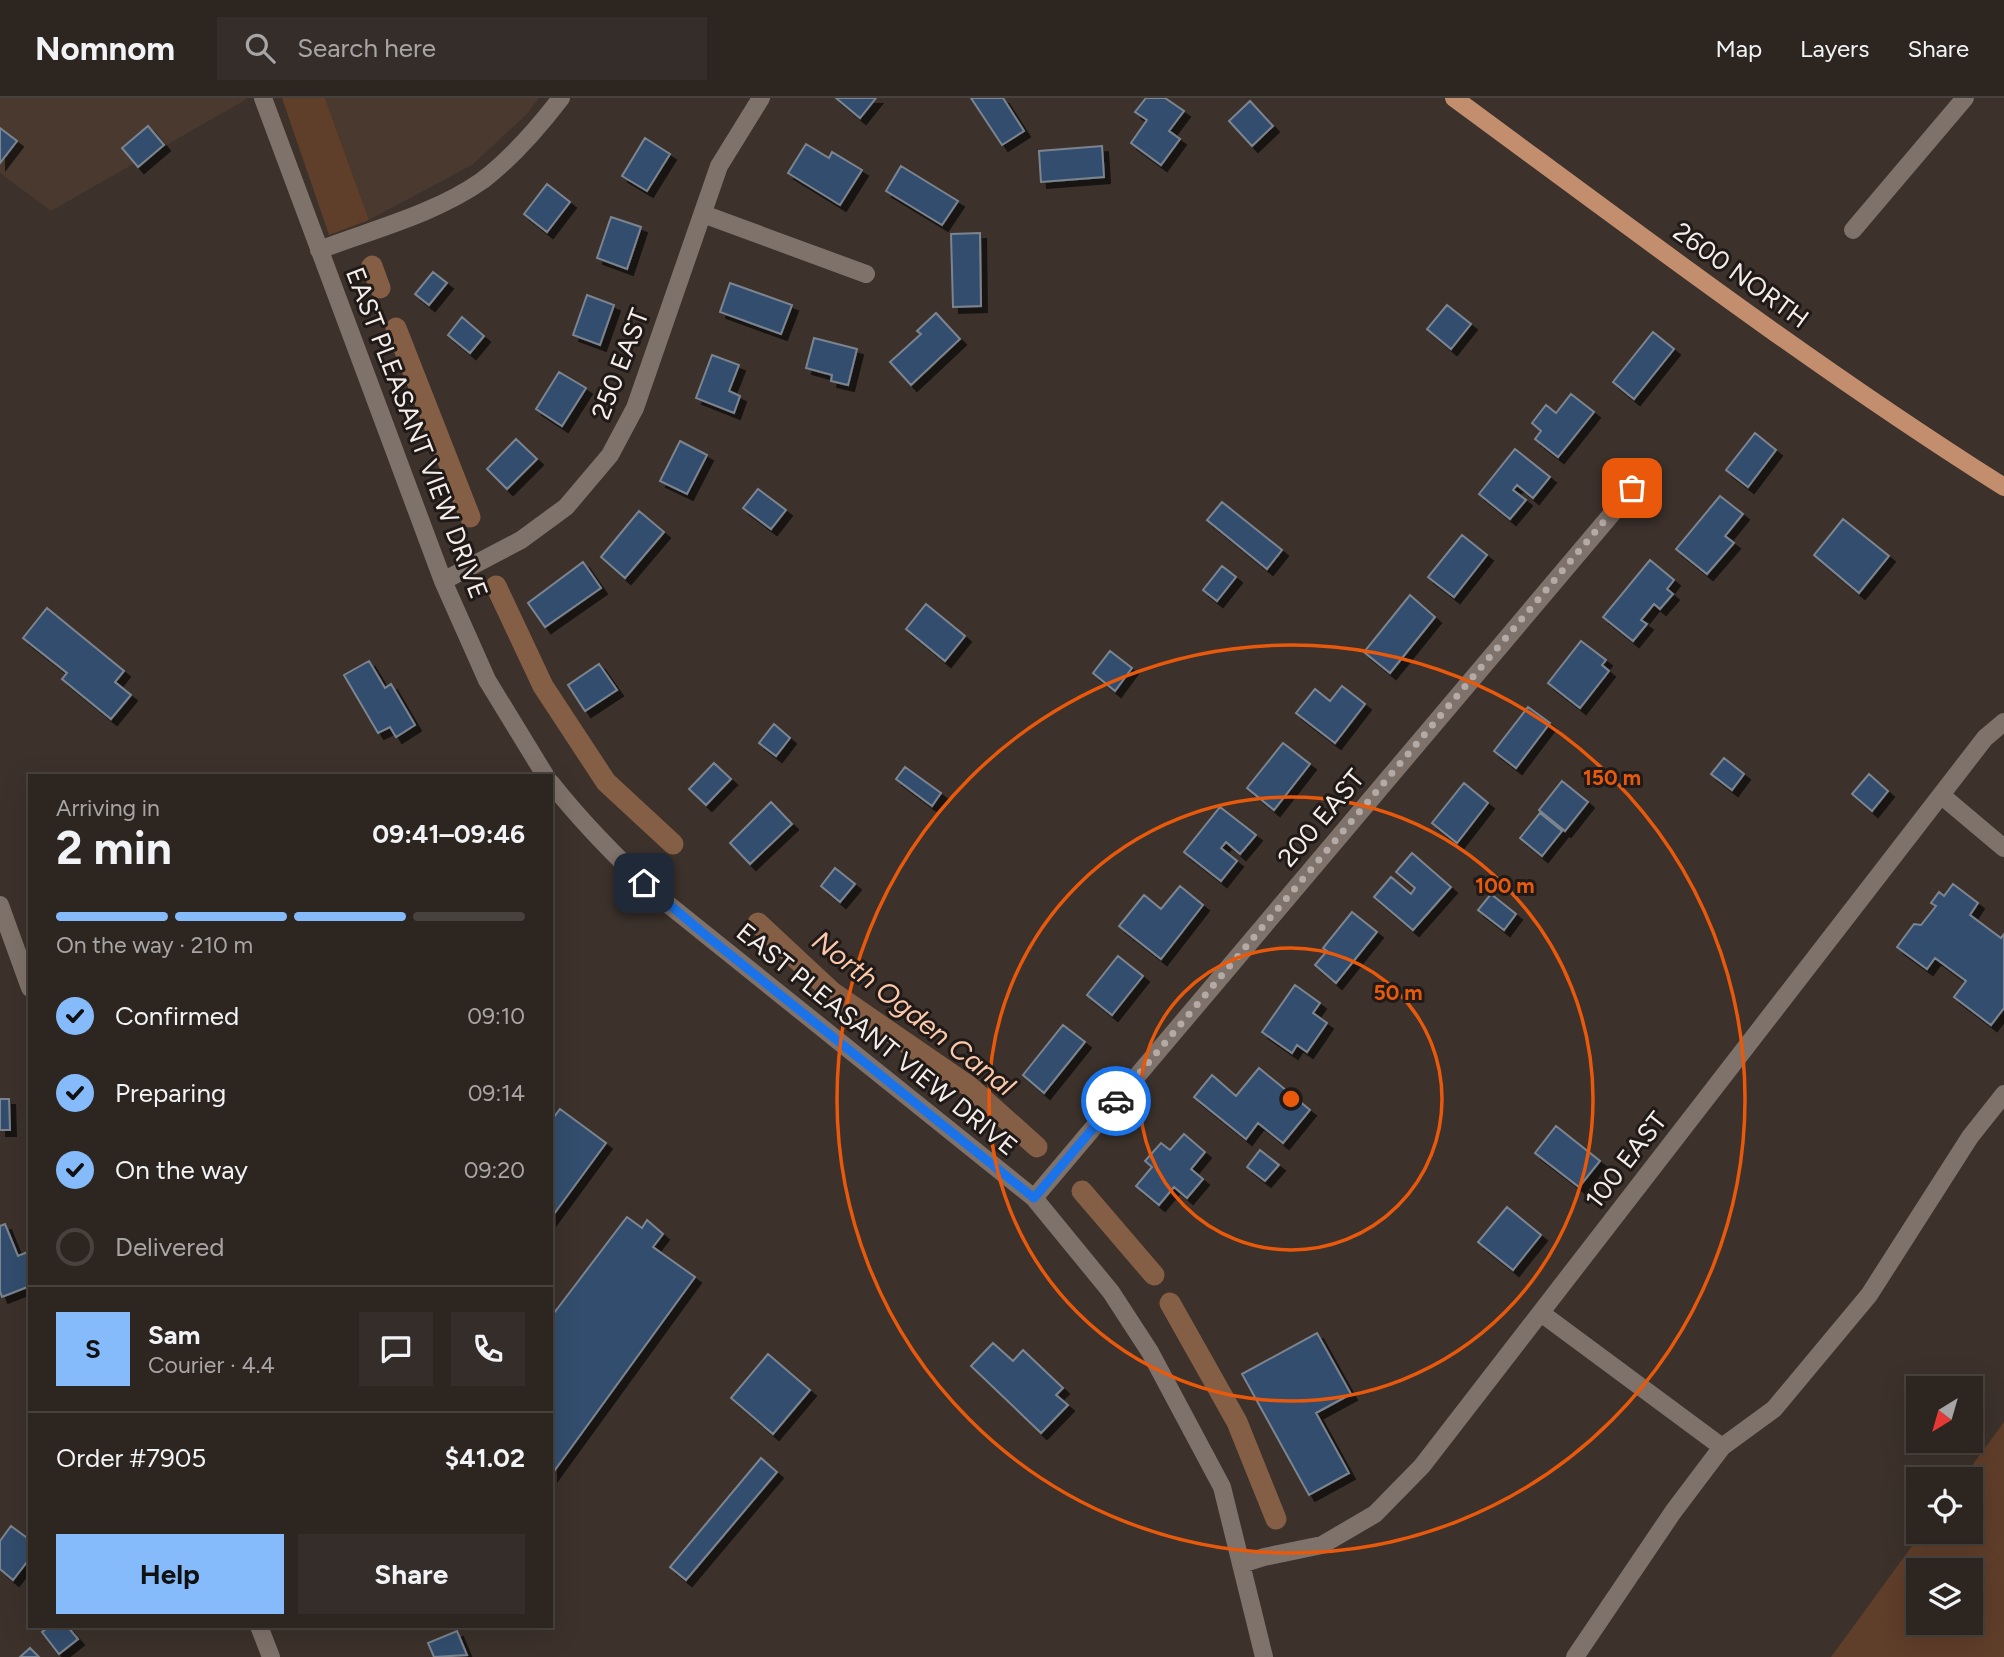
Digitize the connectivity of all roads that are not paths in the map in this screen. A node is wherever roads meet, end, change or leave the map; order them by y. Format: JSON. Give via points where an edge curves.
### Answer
{"nodes":[{"id":1,"x":264,"y":98,"type":"edge"},
{"id":2,"x":561,"y":98,"type":"edge"},
{"id":3,"x":761,"y":98,"type":"edge"},
{"id":4,"x":1454,"y":98,"type":"edge"},
{"id":5,"x":1965,"y":98,"type":"edge"},
{"id":6,"x":703,"y":214,"type":"junction"},
{"id":7,"x":1853,"y":230,"type":"dead end"},
{"id":8,"x":319,"y":250,"type":"junction"},
{"id":9,"x":866,"y":274,"type":"dead end"},
{"id":10,"x":1648,"y":471,"type":"dead end"},
{"id":11,"x":2004,"y":487,"type":"edge"},
{"id":12,"x":443,"y":581,"type":"junction"},
{"id":13,"x":2004,"y":722,"type":"edge"},
{"id":14,"x":544,"y":774,"type":"edge"},
{"id":15,"x":553,"y":786,"type":"edge"},
{"id":16,"x":1941,"y":795,"type":"junction"},
{"id":17,"x":2004,"y":848,"type":"edge"},
{"id":18,"x":0,"y":905,"type":"edge"},
{"id":19,"x":28,"y":982,"type":"edge"},
{"id":20,"x":2004,"y":1094,"type":"edge"},
{"id":21,"x":1034,"y":1198,"type":"junction"},
{"id":22,"x":1541,"y":1313,"type":"junction"},
{"id":23,"x":1722,"y":1447,"type":"junction"},
{"id":24,"x":1242,"y":1564,"type":"junction"},
{"id":25,"x":260,"y":1628,"type":"edge"},
{"id":26,"x":271,"y":1657,"type":"edge"},
{"id":27,"x":1264,"y":1657,"type":"edge"},
{"id":28,"x":1575,"y":1657,"type":"edge"}],
"edges":[{"from":1,"to":8,"type":"street","name":"EAST PLEASANT VIEW DRIVE"},
{"from":2,"to":8,"type":"street","via":[[533,135],[483,180],[431,209]]},
{"from":3,"to":6,"type":"street","name":"250 EAST","via":[[719,166]]},
{"from":4,"to":11,"type":"main road","name":"2600 NORTH","via":[[1763,324]]},
{"from":5,"to":7,"type":"street"},
{"from":6,"to":9,"type":"street"},
{"from":6,"to":12,"type":"street","name":"250 EAST","via":[[635,408],[610,455],[566,507],[521,540]]},
{"from":8,"to":12,"type":"street","name":"EAST PLEASANT VIEW DRIVE"},
{"from":10,"to":21,"type":"street","name":"200 EAST"},
{"from":12,"to":14,"type":"street","name":"EAST PLEASANT VIEW DRIVE","via":[[487,680]]},
{"from":13,"to":16,"type":"street","name":"100 EAST","via":[[1985,738]]},
{"from":15,"to":21,"type":"street","name":"EAST PLEASANT VIEW DRIVE","via":[[578,818],[659,897]]},
{"from":16,"to":17,"type":"street"},
{"from":16,"to":22,"type":"street","name":"100 EAST"},
{"from":18,"to":19,"type":"street"},
{"from":20,"to":23,"type":"street","via":[[1970,1137],[1869,1295],[1774,1409]]},
{"from":21,"to":24,"type":"street","name":"EAST PLEASANT VIEW DRIVE","via":[[1111,1292],[1150,1352],[1222,1487]]},
{"from":22,"to":23,"type":"street"},
{"from":22,"to":24,"type":"street","name":"100 EAST","via":[[1422,1466],[1375,1514],[1322,1545]]},
{"from":23,"to":28,"type":"street"},
{"from":24,"to":27,"type":"street","name":"EAST PLEASANT VIEW DRIVE"},
{"from":25,"to":26,"type":"street"}]}
